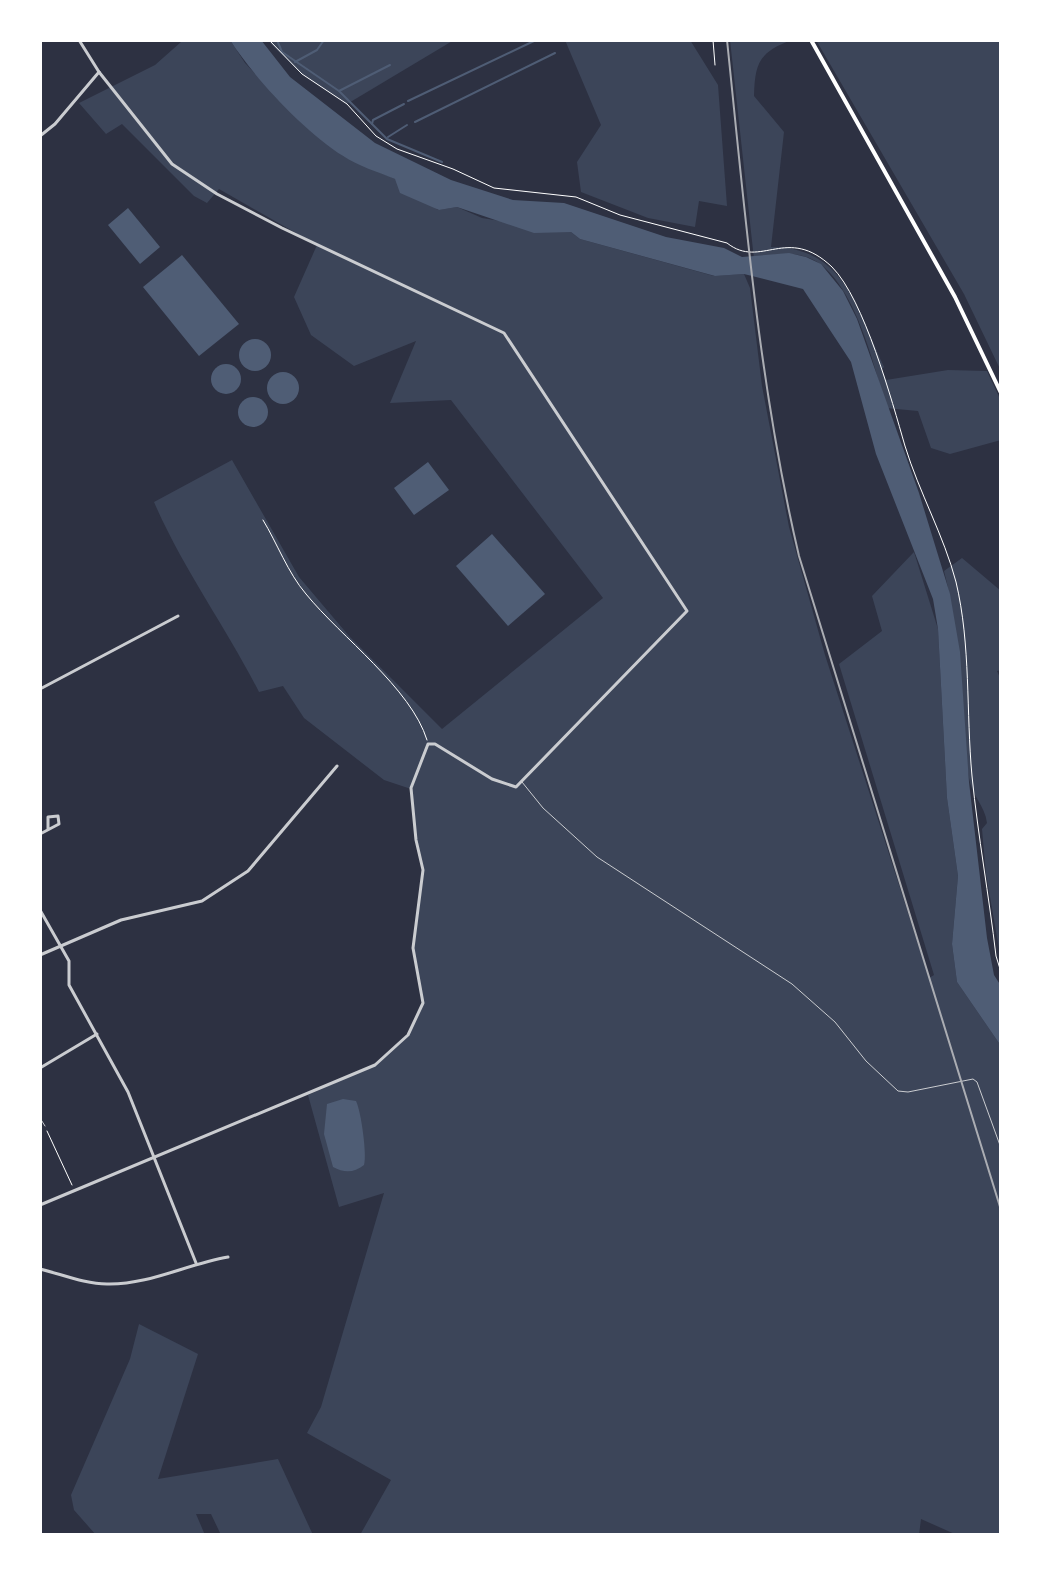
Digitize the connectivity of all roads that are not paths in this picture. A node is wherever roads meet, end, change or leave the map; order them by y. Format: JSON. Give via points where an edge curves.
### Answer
{"nodes":[{"id":1,"x":79,"y":40,"type":"edge"},
{"id":2,"x":811,"y":40,"type":"edge"},
{"id":3,"x":99,"y":72,"type":"junction"},
{"id":4,"x":40,"y":136,"type":"edge"},
{"id":5,"x":40,"y":306,"type":"edge"},
{"id":6,"x":40,"y":314,"type":"edge"},
{"id":7,"x":1001,"y":393,"type":"edge"},
{"id":8,"x":178,"y":616,"type":"dead end"},
{"id":9,"x":40,"y":689,"type":"edge"},
{"id":10,"x":337,"y":766,"type":"dead end"},
{"id":11,"x":522,"y":782,"type":"junction"},
{"id":12,"x":48,"y":829,"type":"dead end"},
{"id":13,"x":40,"y":834,"type":"edge"},
{"id":14,"x":40,"y":910,"type":"edge"},
{"id":15,"x":60,"y":946,"type":"junction"},
{"id":16,"x":40,"y":955,"type":"edge"},
{"id":17,"x":97,"y":1034,"type":"junction"},
{"id":18,"x":40,"y":1068,"type":"edge"},
{"id":19,"x":40,"y":1118,"type":"edge"},
{"id":20,"x":45,"y":1126,"type":"road end"},
{"id":21,"x":1001,"y":1148,"type":"edge"},
{"id":22,"x":156,"y":1157,"type":"junction"},
{"id":23,"x":40,"y":1205,"type":"edge"},
{"id":24,"x":228,"y":1257,"type":"dead end"},
{"id":25,"x":196,"y":1263,"type":"junction"},
{"id":26,"x":40,"y":1269,"type":"edge"}],
"edges":[{"from":1,"to":3,"type":"street"},
{"from":2,"to":7,"type":"main road","via":[[949,285]]},
{"from":3,"to":4,"type":"street"},
{"from":3,"to":11,"type":"street","via":[[172,164],[217,194],[504,333],[687,611]]},
{"from":5,"to":6,"type":"street"},
{"from":8,"to":9,"type":"street"},
{"from":10,"to":15,"type":"street","via":[[248,871],[230,884],[202,901],[121,920]]},
{"from":11,"to":21,"type":"lane","via":[[597,857],[792,984],[898,1091],[977,1082]]},
{"from":11,"to":22,"type":"street","via":[[516,787],[492,779],[428,744],[411,788],[423,870],[413,948],[423,1003],[408,1035],[375,1065]]},
{"from":12,"to":13,"type":"street"},
{"from":14,"to":15,"type":"street"},
{"from":15,"to":16,"type":"street"},
{"from":15,"to":17,"type":"street","via":[[69,961],[69,985]]},
{"from":17,"to":18,"type":"street"},
{"from":17,"to":22,"type":"street"},
{"from":19,"to":20,"type":"lane"},
{"from":22,"to":23,"type":"street"},
{"from":22,"to":25,"type":"street"},
{"from":24,"to":25,"type":"street"},
{"from":25,"to":26,"type":"street","via":[[148,1281],[105,1284]]}]}
